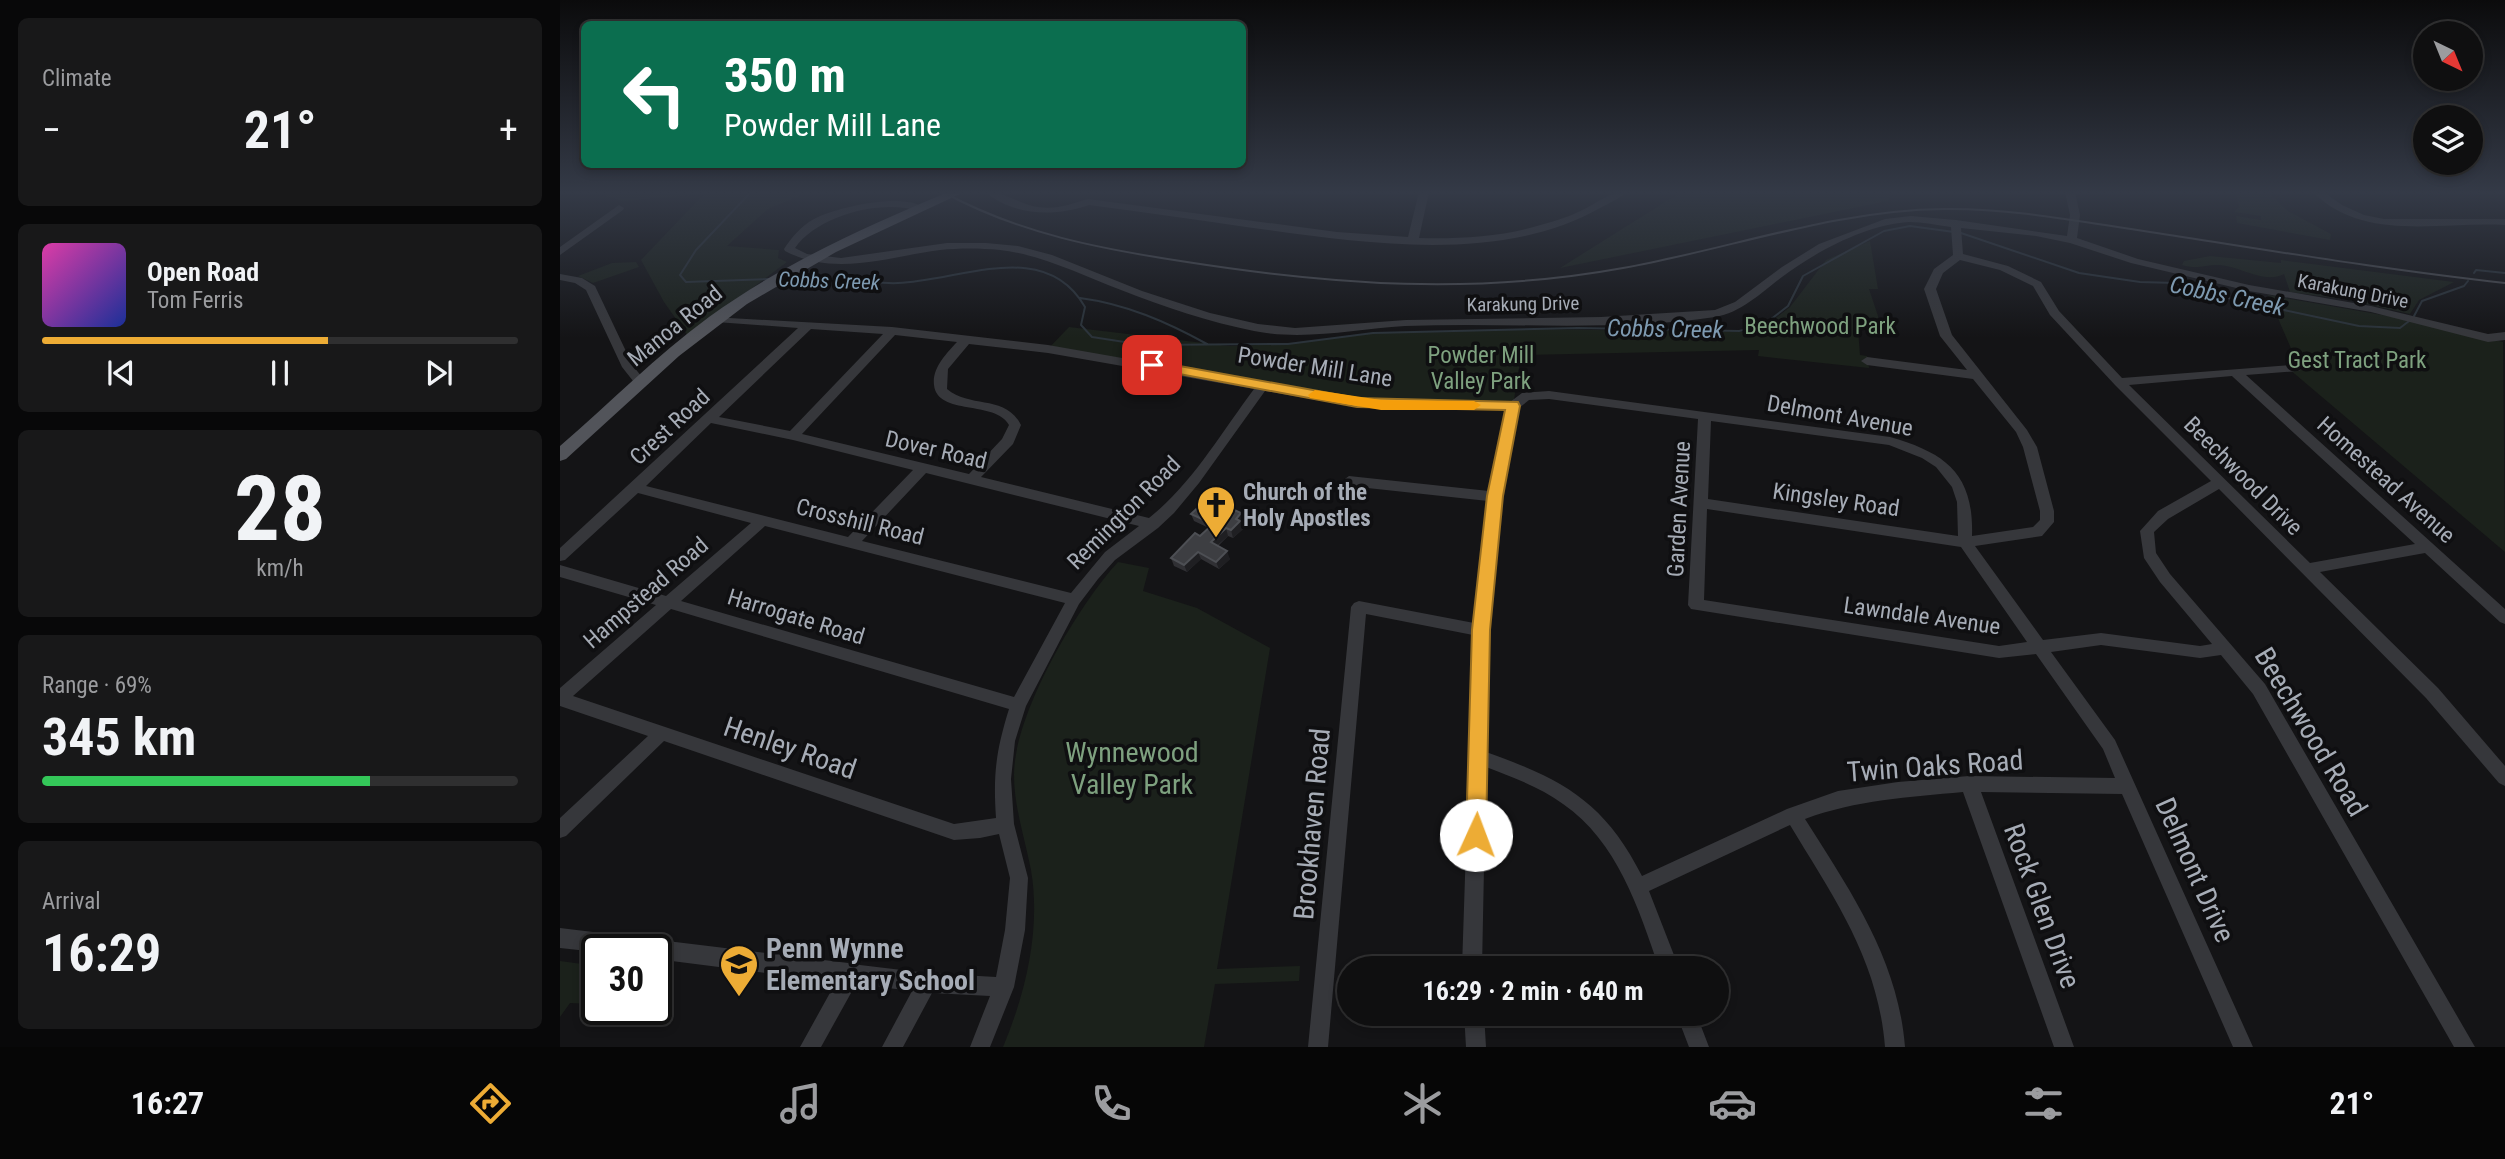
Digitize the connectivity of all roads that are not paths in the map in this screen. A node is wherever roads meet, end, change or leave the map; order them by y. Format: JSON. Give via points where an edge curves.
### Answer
{"nodes":[{"id":1,"x":575,"y":241,"type":"edge"},
{"id":2,"x":796,"y":241,"type":"edge"},
{"id":3,"x":849,"y":241,"type":"edge"},
{"id":4,"x":1835,"y":241,"type":"edge"},
{"id":5,"x":1958,"y":241,"type":"edge"},
{"id":6,"x":2075,"y":241,"type":"edge"},
{"id":7,"x":1958,"y":250,"type":"junction"},
{"id":8,"x":560,"y":252,"type":"edge"},
{"id":9,"x":811,"y":259,"type":"junction"},
{"id":10,"x":560,"y":277,"type":"edge"},
{"id":11,"x":716,"y":319,"type":"junction"},
{"id":12,"x":807,"y":326,"type":"junction"},
{"id":13,"x":892,"y":331,"type":"junction"},
{"id":14,"x":2505,"y":336,"type":"edge"},
{"id":15,"x":966,"y":340,"type":"junction"},
{"id":16,"x":1867,"y":361,"type":"dead end"},
{"id":17,"x":2299,"y":368,"type":"dead end"},
{"id":18,"x":2237,"y":374,"type":"junction"},
{"id":19,"x":1976,"y":375,"type":"junction"},
{"id":20,"x":2119,"y":382,"type":"junction"},
{"id":21,"x":640,"y":383,"type":"junction"},
{"id":22,"x":1263,"y":385,"type":"junction"},
{"id":23,"x":1513,"y":406,"type":"junction"},
{"id":24,"x":1705,"y":415,"type":"junction"},
{"id":25,"x":710,"y":419,"type":"junction"},
{"id":26,"x":793,"y":436,"type":"junction"},
{"id":27,"x":560,"y":455,"type":"edge"},
{"id":28,"x":923,"y":468,"type":"junction"},
{"id":29,"x":972,"y":479,"type":"junction"},
{"id":30,"x":1349,"y":481,"type":"dead end"},
{"id":31,"x":2219,"y":483,"type":"junction"},
{"id":32,"x":635,"y":488,"type":"junction"},
{"id":33,"x":1495,"y":496,"type":"junction"},
{"id":34,"x":1700,"y":503,"type":"junction"},
{"id":35,"x":762,"y":521,"type":"junction"},
{"id":36,"x":1153,"y":524,"type":"junction"},
{"id":37,"x":1965,"y":542,"type":"junction"},
{"id":38,"x":851,"y":543,"type":"junction"},
{"id":39,"x":2429,"y":547,"type":"junction"},
{"id":40,"x":560,"y":556,"type":"edge"},
{"id":41,"x":2307,"y":569,"type":"junction"},
{"id":42,"x":560,"y":571,"type":"edge"},
{"id":43,"x":1074,"y":600,"type":"junction"},
{"id":44,"x":669,"y":603,"type":"junction"},
{"id":45,"x":1696,"y":605,"type":"joint"},
{"id":46,"x":2505,"y":618,"type":"edge"},
{"id":47,"x":1481,"y":630,"type":"junction"},
{"id":48,"x":2038,"y":646,"type":"junction"},
{"id":49,"x":2226,"y":648,"type":"junction"},
{"id":50,"x":560,"y":698,"type":"edge"},
{"id":51,"x":1018,"y":705,"type":"junction"},
{"id":52,"x":663,"y":732,"type":"junction"},
{"id":53,"x":1479,"y":757,"type":"junction"},
{"id":54,"x":2505,"y":778,"type":"edge"},
{"id":55,"x":1969,"y":785,"type":"junction"},
{"id":56,"x":2126,"y":786,"type":"junction"},
{"id":57,"x":1793,"y":815,"type":"junction"},
{"id":58,"x":1005,"y":824,"type":"junction"},
{"id":59,"x":560,"y":830,"type":"edge"},
{"id":60,"x":1640,"y":886,"type":"junction"},
{"id":61,"x":560,"y":937,"type":"edge"},
{"id":62,"x":1472,"y":956,"type":"edge"},
{"id":63,"x":1665,"y":956,"type":"edge"},
{"id":64,"x":853,"y":971,"type":"junction"},
{"id":65,"x":928,"y":983,"type":"junction"},
{"id":66,"x":1004,"y":988,"type":"junction"},
{"id":67,"x":1475,"y":1026,"type":"edge"},
{"id":68,"x":1691,"y":1026,"type":"edge"},
{"id":69,"x":810,"y":1047,"type":"edge"},
{"id":70,"x":892,"y":1047,"type":"edge"},
{"id":71,"x":981,"y":1047,"type":"edge"},
{"id":72,"x":1318,"y":1047,"type":"edge"},
{"id":73,"x":1476,"y":1047,"type":"edge"},
{"id":74,"x":1699,"y":1047,"type":"edge"},
{"id":75,"x":1895,"y":1047,"type":"edge"},
{"id":76,"x":2064,"y":1047,"type":"edge"},
{"id":77,"x":2243,"y":1047,"type":"edge"},
{"id":78,"x":2465,"y":1047,"type":"edge"}],
"edges":[{"from":1,"to":8,"type":"street"},
{"from":2,"to":9,"type":"street","via":[[791,251]]},
{"from":3,"to":9,"type":"main road","name":"Manoa Road"},
{"from":4,"to":9,"type":"street","name":"Karakung Drive","via":[[1739,304],[1717,313],[1301,331],[1213,318],[1057,260],[1005,247],[950,246],[867,259]]},
{"from":5,"to":7,"type":"street"},
{"from":6,"to":14,"type":"street","name":"Karakung Drive","via":[[2135,261],[2261,291],[2371,309],[2488,338]]},
{"from":7,"to":19,"type":"street","via":[[1938,271],[1930,289],[1946,336]]},
{"from":7,"to":20,"type":"street","name":"Beechwood Drive","via":[[2037,284],[2054,313]]},
{"from":9,"to":11,"type":"main road","name":"Manoa Road"},
{"from":10,"to":21,"type":"street","via":[[591,288]]},
{"from":11,"to":12,"type":"street","name":"Powder Mill Lane"},
{"from":11,"to":21,"type":"main road","name":"Manoa Road"},
{"from":12,"to":13,"type":"street","name":"Powder Mill Lane"},
{"from":12,"to":25,"type":"street","name":"Crest Road"},
{"from":13,"to":15,"type":"street","name":"Powder Mill Lane"},
{"from":13,"to":26,"type":"street"},
{"from":15,"to":22,"type":"street","name":"Powder Mill Lane"},
{"from":15,"to":29,"type":"street","via":[[942,369],[941,391],[960,403],[1005,411],[1015,425],[1008,441]]},
{"from":16,"to":19,"type":"street"},
{"from":17,"to":18,"type":"street"},
{"from":18,"to":20,"type":"street"},
{"from":18,"to":39,"type":"street","name":"Homestead Avenue"},
{"from":19,"to":37,"type":"street","name":"Kingsley Road","via":[[2021,430],[2048,511],[2047,522],[2037,532]]},
{"from":20,"to":31,"type":"street","name":"Beechwood Drive"},
{"from":21,"to":27,"type":"main road","name":"Manoa Road"},
{"from":22,"to":23,"type":"street","name":"Powder Mill Lane","via":[[1381,405]]},
{"from":22,"to":36,"type":"street","name":"Remington Road","via":[[1194,480]]},
{"from":23,"to":24,"type":"street","name":"Delmont Avenue","via":[[1526,396],[1549,395]]},
{"from":23,"to":33,"type":"street"},
{"from":24,"to":34,"type":"street","name":"Garden Avenue"},
{"from":24,"to":37,"type":"street","name":"Delmont Avenue","via":[[1916,448],[1950,471],[1968,513]]},
{"from":25,"to":26,"type":"street","name":"Dover Road"},
{"from":25,"to":32,"type":"street","name":"Crest Road"},
{"from":26,"to":28,"type":"street","name":"Dover Road"},
{"from":28,"to":29,"type":"street","name":"Dover Road"},
{"from":28,"to":38,"type":"street"},
{"from":29,"to":36,"type":"street","name":"Dover Road"},
{"from":30,"to":33,"type":"street"},
{"from":31,"to":41,"type":"street","name":"Beechwood Drive"},
{"from":31,"to":49,"type":"street","name":"Beechwood Road","via":[[2163,515],[2147,531],[2149,554],[2165,578]]},
{"from":32,"to":35,"type":"street","name":"Crosshill Road"},
{"from":32,"to":40,"type":"street","name":"Crest Road"},
{"from":33,"to":47,"type":"street"},
{"from":34,"to":37,"type":"street","name":"Kingsley Road"},
{"from":34,"to":45,"type":"street","name":"Garden Avenue"},
{"from":35,"to":38,"type":"street","name":"Crosshill Road"},
{"from":35,"to":44,"type":"street","name":"Hampstead Road"},
{"from":36,"to":43,"type":"street","name":"Remington Road","via":[[1110,556]]},
{"from":37,"to":48,"type":"street"},
{"from":38,"to":43,"type":"street","name":"Crosshill Road"},
{"from":39,"to":41,"type":"street"},
{"from":39,"to":46,"type":"street","name":"Homestead Avenue"},
{"from":41,"to":54,"type":"street","name":"Beechwood Drive","via":[[2432,693]]},
{"from":42,"to":44,"type":"street","name":"Harrogate Road"},
{"from":43,"to":51,"type":"street","name":"Remington Road"},
{"from":44,"to":50,"type":"street","name":"Hampstead Road"},
{"from":44,"to":51,"type":"street","name":"Harrogate Road"},
{"from":45,"to":48,"type":"street","name":"Lawndale Avenue","via":[[1999,652]]},
{"from":47,"to":53,"type":"street"},
{"from":47,"to":72,"type":"street","name":"Brookhaven Road","via":[[1359,607]]},
{"from":48,"to":49,"type":"street","name":"Lawndale Avenue","via":[[2101,639],[2200,652]]},
{"from":48,"to":56,"type":"street","name":"Delmont Drive","via":[[2109,745]]},
{"from":49,"to":78,"type":"street","name":"Beechwood Road","via":[[2259,689]]},
{"from":50,"to":52,"type":"street","name":"Henley Road"},
{"from":51,"to":58,"type":"street","name":"Remington Road","via":[[1002,779]]},
{"from":52,"to":58,"type":"street","name":"Henley Road","via":[[954,832]]},
{"from":52,"to":59,"type":"street"},
{"from":53,"to":60,"type":"street","via":[[1522,773],[1579,805],[1613,843]]},
{"from":53,"to":62,"type":"street"},
{"from":55,"to":56,"type":"street","name":"Twin Oaks Road"},
{"from":55,"to":57,"type":"street","name":"Twin Oaks Road","via":[[1838,799]]},
{"from":55,"to":76,"type":"street","name":"Rock Glen Drive"},
{"from":56,"to":77,"type":"street","name":"Delmont Drive"},
{"from":57,"to":60,"type":"street","name":"Twin Oaks Road"},
{"from":57,"to":75,"type":"street","via":[[1858,922],[1884,981]]},
{"from":58,"to":66,"type":"street","name":"Remington Road","via":[[1019,878]]},
{"from":60,"to":63,"type":"street"},
{"from":61,"to":64,"type":"street"},
{"from":64,"to":65,"type":"street"},
{"from":64,"to":69,"type":"street"},
{"from":65,"to":66,"type":"street"},
{"from":65,"to":70,"type":"street"},
{"from":66,"to":71,"type":"street","name":"Remington Road"},
{"from":67,"to":73,"type":"street"},
{"from":68,"to":74,"type":"street"}]}
